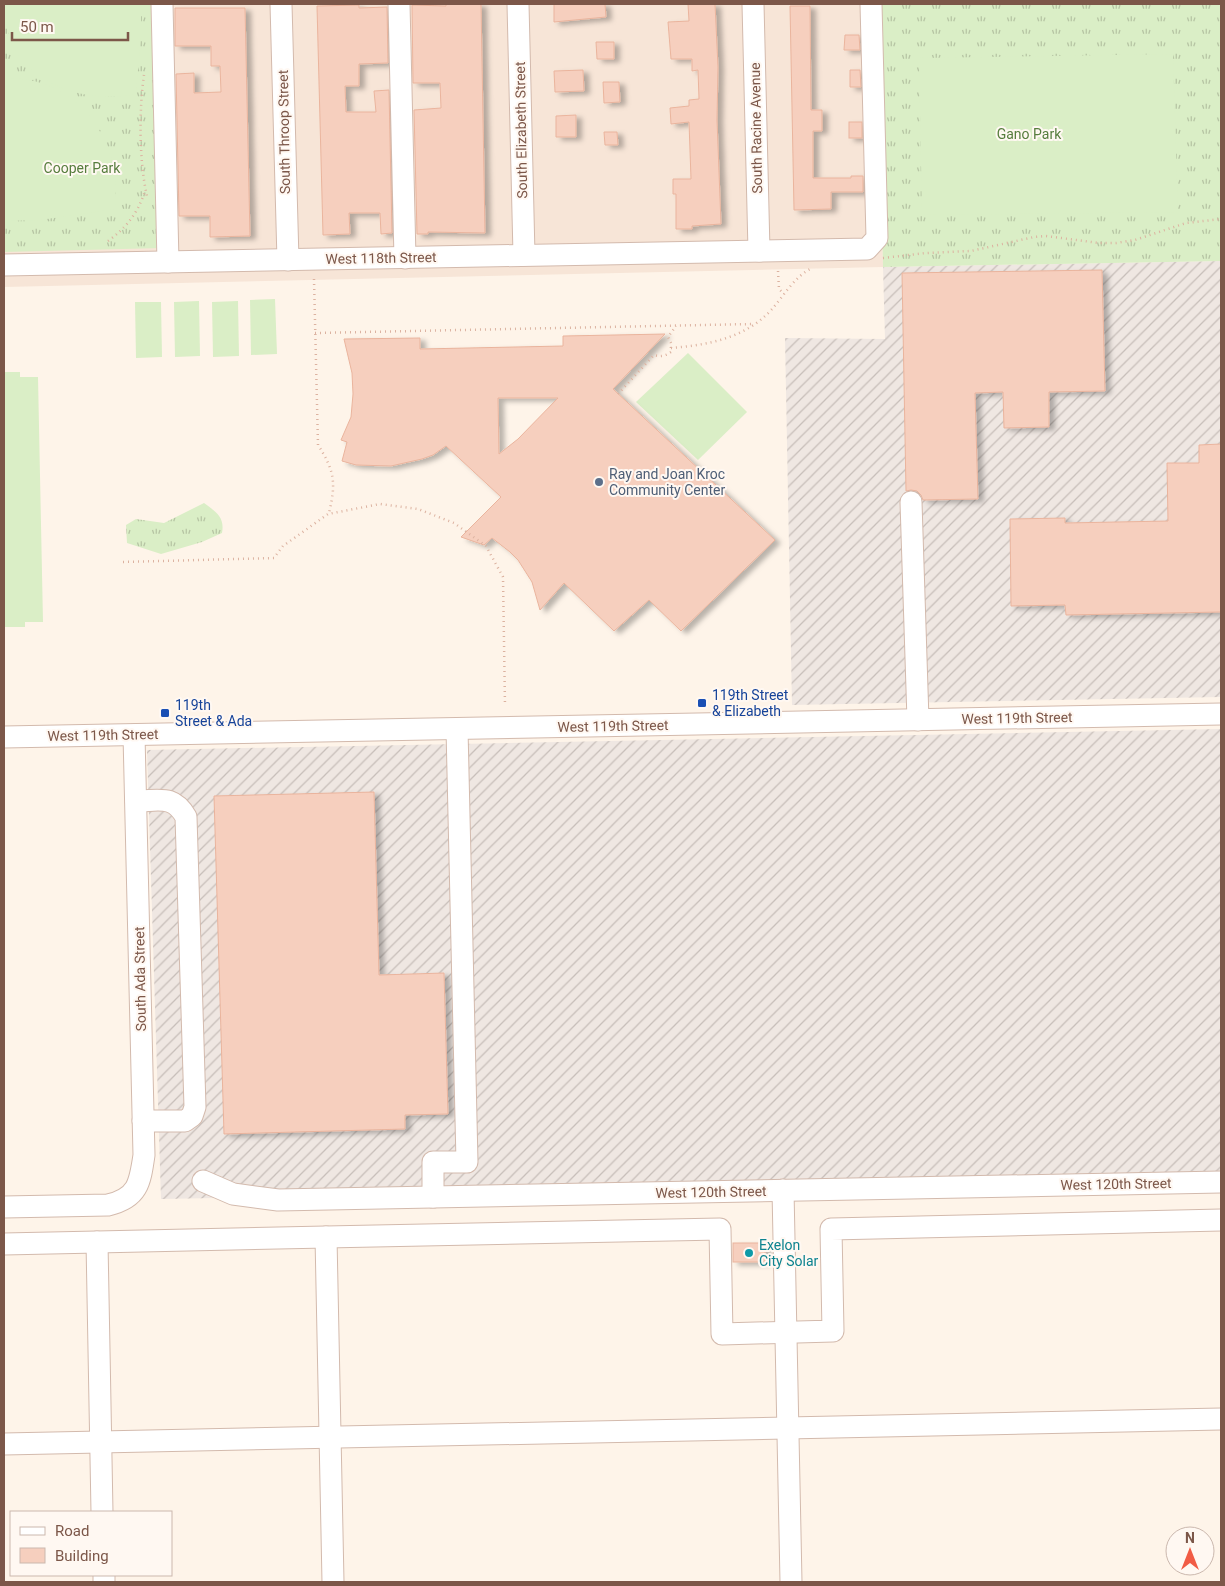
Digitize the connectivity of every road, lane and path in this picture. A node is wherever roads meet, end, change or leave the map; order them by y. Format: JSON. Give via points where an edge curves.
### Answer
{"nodes":[{"id":1,"x":162,"y":4,"type":"edge"},
{"id":2,"x":281,"y":4,"type":"edge"},
{"id":3,"x":399,"y":4,"type":"edge"},
{"id":4,"x":518,"y":4,"type":"edge"},
{"id":5,"x":753,"y":4,"type":"edge"},
{"id":6,"x":871,"y":4,"type":"edge"},
{"id":7,"x":145,"y":189,"type":"dead end"},
{"id":8,"x":1221,"y":219,"type":"edge"},
{"id":9,"x":108,"y":241,"type":"dead end"},
{"id":10,"x":759,"y":251,"type":"junction"},
{"id":11,"x":524,"y":255,"type":"junction"},
{"id":12,"x":405,"y":258,"type":"junction"},
{"id":13,"x":880,"y":258,"type":"dead end"},
{"id":14,"x":288,"y":260,"type":"junction"},
{"id":15,"x":168,"y":262,"type":"junction"},
{"id":16,"x":4,"y":265,"type":"edge"},
{"id":17,"x":813,"y":267,"type":"dead end"},
{"id":18,"x":778,"y":271,"type":"dead end"},
{"id":19,"x":314,"y":279,"type":"dead end"},
{"id":20,"x":784,"y":294,"type":"junction"},
{"id":21,"x":754,"y":324,"type":"junction"},
{"id":22,"x":676,"y":326,"type":"junction"},
{"id":23,"x":315,"y":333,"type":"junction"},
{"id":24,"x":671,"y":348,"type":"junction"},
{"id":25,"x":618,"y":394,"type":"dead end"},
{"id":26,"x":911,"y":502,"type":"dead end"},
{"id":27,"x":328,"y":514,"type":"junction"},
{"id":28,"x":123,"y":562,"type":"dead end"},
{"id":29,"x":505,"y":706,"type":"dead end"},
{"id":30,"x":1221,"y":714,"type":"edge"},
{"id":31,"x":918,"y":720,"type":"junction"},
{"id":32,"x":457,"y":729,"type":"junction"},
{"id":33,"x":134,"y":735,"type":"junction"},
{"id":34,"x":4,"y":737,"type":"edge"},
{"id":35,"x":136,"y":801,"type":"junction"},
{"id":36,"x":144,"y":1121,"type":"junction"},
{"id":37,"x":203,"y":1181,"type":"dead end"},
{"id":38,"x":1221,"y":1182,"type":"edge"},
{"id":39,"x":782,"y":1190,"type":"junction"},
{"id":40,"x":433,"y":1196,"type":"junction"},
{"id":41,"x":4,"y":1207,"type":"edge"},
{"id":42,"x":1221,"y":1220,"type":"edge"},
{"id":43,"x":326,"y":1237,"type":"junction"},
{"id":44,"x":97,"y":1242,"type":"junction"},
{"id":45,"x":4,"y":1244,"type":"edge"},
{"id":46,"x":786,"y":1332,"type":"junction"},
{"id":47,"x":1221,"y":1419,"type":"edge"},
{"id":48,"x":788,"y":1428,"type":"junction"},
{"id":49,"x":330,"y":1437,"type":"junction"},
{"id":50,"x":101,"y":1442,"type":"junction"},
{"id":51,"x":4,"y":1444,"type":"edge"},
{"id":52,"x":102,"y":1511,"type":"edge"},
{"id":53,"x":333,"y":1582,"type":"edge"},
{"id":54,"x":791,"y":1582,"type":"edge"}],
"edges":[{"from":1,"to":15,"type":"street"},
{"from":2,"to":14,"type":"street","name":"South Throop Street"},
{"from":3,"to":12,"type":"street"},
{"from":4,"to":11,"type":"street","name":"South Elizabeth Street"},
{"from":5,"to":10,"type":"street","name":"South Racine Avenue"},
{"from":6,"to":10,"type":"street","name":"West 118th Street","via":[[877,238],[868,250]]},
{"from":7,"to":9,"type":"path","via":[[132,218]]},
{"from":8,"to":13,"type":"path","via":[[1186,223],[1134,240],[1099,242],[1046,236],[971,251]]},
{"from":10,"to":11,"type":"street","name":"West 118th Street"},
{"from":11,"to":12,"type":"street","name":"West 118th Street"},
{"from":12,"to":14,"type":"street","name":"West 118th Street"},
{"from":14,"to":15,"type":"street","name":"West 118th Street"},
{"from":15,"to":16,"type":"street","name":"West 118th Street"},
{"from":17,"to":20,"type":"path"},
{"from":18,"to":20,"type":"path","via":[[779,289]]},
{"from":19,"to":23,"type":"path"},
{"from":20,"to":21,"type":"path"},
{"from":21,"to":22,"type":"path"},
{"from":21,"to":24,"type":"path","via":[[713,343]]},
{"from":22,"to":23,"type":"path"},
{"from":22,"to":24,"type":"path","via":[[668,337]]},
{"from":23,"to":27,"type":"path","via":[[318,445],[334,478]]},
{"from":24,"to":25,"type":"path","via":[[666,356],[654,356]]},
{"from":26,"to":31,"type":"street"},
{"from":27,"to":28,"type":"path","via":[[283,546],[274,558]]},
{"from":27,"to":29,"type":"path","via":[[380,504],[418,509],[454,523],[486,546],[503,577]]},
{"from":30,"to":31,"type":"street","name":"West 119th Street"},
{"from":31,"to":32,"type":"street","name":"West 119th Street"},
{"from":32,"to":33,"type":"street","name":"West 119th Street"},
{"from":32,"to":40,"type":"street","via":[[467,1162],[433,1162]]},
{"from":33,"to":34,"type":"street","name":"West 119th Street"},
{"from":33,"to":35,"type":"street","name":"South Ada Street"},
{"from":35,"to":36,"type":"street","name":"South Ada Street"},
{"from":35,"to":36,"type":"street","via":[[168,800],[176,803],[186,817],[195,1107],[192,1116],[185,1120]]},
{"from":36,"to":41,"type":"street","name":"South Ada Street","via":[[142,1172],[132,1195],[122,1202]]},
{"from":37,"to":40,"type":"street","name":"West 120th Street","via":[[233,1194],[278,1200]]},
{"from":38,"to":39,"type":"street","name":"West 120th Street"},
{"from":39,"to":40,"type":"street","name":"West 120th Street"},
{"from":39,"to":46,"type":"street"},
{"from":42,"to":46,"type":"street","via":[[831,1229],[833,1331]]},
{"from":43,"to":44,"type":"street"},
{"from":43,"to":46,"type":"street","via":[[720,1229],[722,1334]]},
{"from":43,"to":49,"type":"street"},
{"from":44,"to":45,"type":"street"},
{"from":44,"to":50,"type":"street"},
{"from":46,"to":48,"type":"street"},
{"from":47,"to":48,"type":"street"},
{"from":48,"to":49,"type":"street"},
{"from":48,"to":54,"type":"street"},
{"from":49,"to":50,"type":"street"},
{"from":49,"to":53,"type":"street"},
{"from":50,"to":51,"type":"street"},
{"from":50,"to":52,"type":"street"}]}
